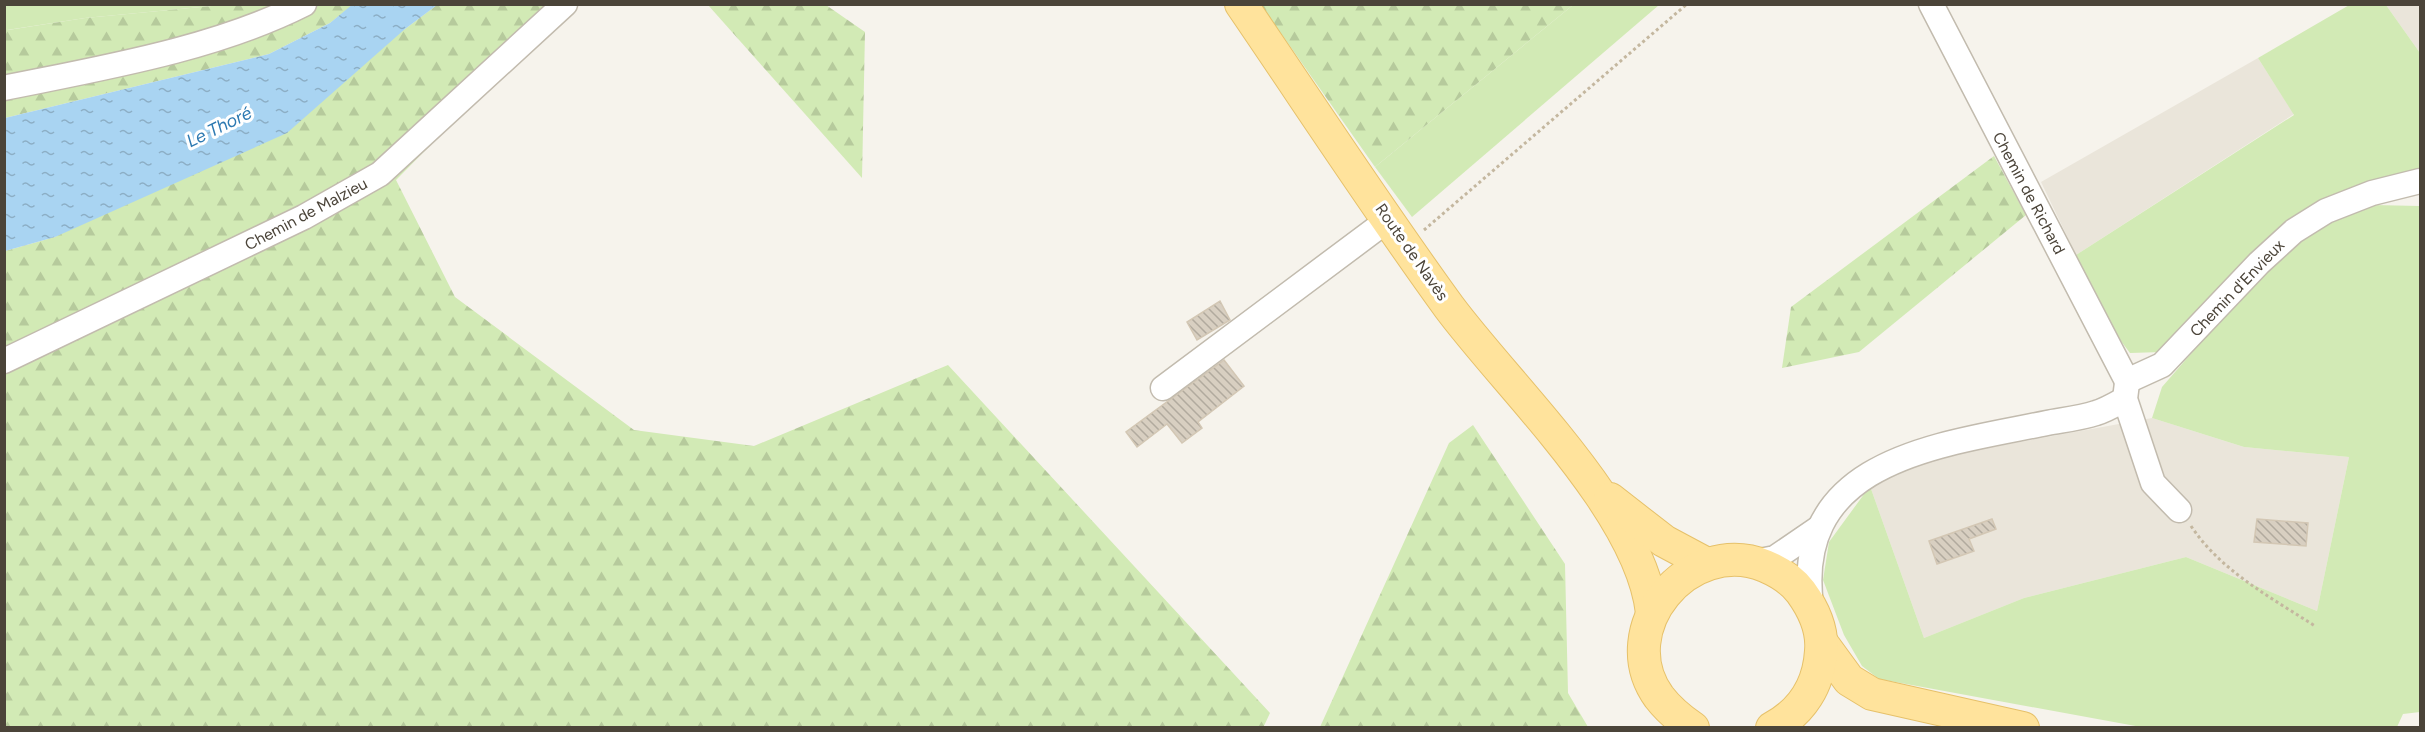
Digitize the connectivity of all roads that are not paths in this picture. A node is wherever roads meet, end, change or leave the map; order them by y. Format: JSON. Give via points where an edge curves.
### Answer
{"nodes":[{"id":1,"x":304,"y":4,"type":"edge"},
{"id":2,"x":565,"y":4,"type":"edge"},
{"id":3,"x":1241,"y":4,"type":"edge"},
{"id":4,"x":1931,"y":4,"type":"edge"},
{"id":5,"x":4,"y":88,"type":"edge"},
{"id":6,"x":2421,"y":181,"type":"edge"},
{"id":7,"x":1389,"y":219,"type":"junction"},
{"id":8,"x":4,"y":361,"type":"edge"},
{"id":9,"x":1163,"y":388,"type":"dead end"},
{"id":10,"x":2126,"y":390,"type":"junction"},
{"id":11,"x":1598,"y":490,"type":"junction"},
{"id":12,"x":2180,"y":510,"type":"road end"},
{"id":13,"x":1819,"y":528,"type":"junction"},
{"id":14,"x":1755,"y":562,"type":"junction"},
{"id":15,"x":1707,"y":564,"type":"junction"},
{"id":16,"x":1811,"y":605,"type":"junction"},
{"id":17,"x":1652,"y":613,"type":"junction"},
{"id":18,"x":1822,"y":643,"type":"junction"},
{"id":19,"x":1658,"y":696,"type":"junction"},
{"id":20,"x":1779,"y":726,"type":"edge"},
{"id":21,"x":1669,"y":728,"type":"edge"},
{"id":22,"x":1693,"y":728,"type":"edge"},
{"id":23,"x":2023,"y":728,"type":"edge"}],
"edges":[{"from":1,"to":5,"type":"street","via":[[237,33]]},
{"from":2,"to":8,"type":"street","name":"Chemin de Malzieu","via":[[380,174],[304,217]]},
{"from":3,"to":7,"type":"main road","name":"Route de Navès"},
{"from":4,"to":10,"type":"street","name":"Chemin de Richard"},
{"from":6,"to":10,"type":"street","name":"Chemin d'Envieux","via":[[2372,193],[2326,211],[2294,231],[2162,365]]},
{"from":7,"to":9,"type":"street"},
{"from":7,"to":11,"type":"main road","name":"Route de Navès","via":[[1450,307]]},
{"from":10,"to":12,"type":"street","name":"Chemin de Richard","via":[[2153,483]]},
{"from":10,"to":13,"type":"street","name":"Chemin d'Envieux","via":[[2096,413],[1908,455],[1875,469],[1836,502]]},
{"from":11,"to":15,"type":"main road","name":"Route de Navès","via":[[1664,541]]},
{"from":11,"to":17,"type":"main road","name":"Route de Navès","via":[[1639,562]]},
{"from":13,"to":14,"type":"street","via":[[1774,558]]},
{"from":13,"to":16,"type":"street","via":[[1808,564]]},
{"from":14,"to":15,"type":"main road","name":"Route de Navès"},
{"from":14,"to":16,"type":"main road","name":"Route de Navès","via":[[1778,571]]},
{"from":15,"to":17,"type":"main road","name":"Route de Navès","via":[[1684,574],[1665,591]]},
{"from":16,"to":18,"type":"main road","name":"Route de Navès"},
{"from":17,"to":19,"type":"main road","name":"Route de Navès","via":[[1645,655]]},
{"from":18,"to":20,"type":"main road","name":"Route de Navès","via":[[1813,687]]},
{"from":18,"to":23,"type":"main road","via":[[1849,680],[1872,694]]},
{"from":19,"to":21,"type":"main road"},
{"from":19,"to":22,"type":"main road","name":"Route de Navès"}]}
